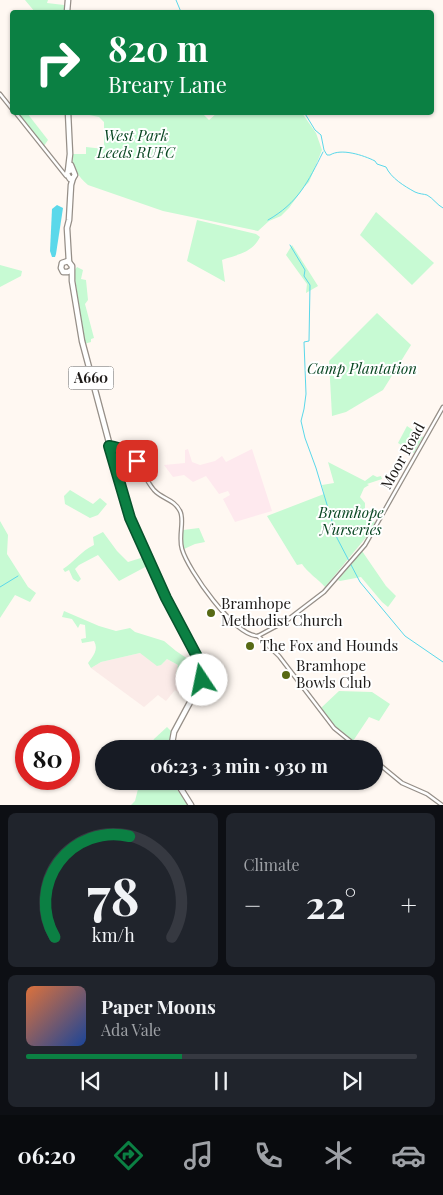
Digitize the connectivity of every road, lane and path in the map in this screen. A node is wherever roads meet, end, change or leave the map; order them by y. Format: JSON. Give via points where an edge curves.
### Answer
{"nodes":[{"id":1,"x":0,"y":94,"type":"edge"},
{"id":2,"x":10,"y":106,"type":"edge"},
{"id":3,"x":17,"y":115,"type":"edge"},
{"id":4,"x":68,"y":115,"type":"edge"},
{"id":5,"x":61,"y":171,"type":"junction"},
{"id":6,"x":70,"y":171,"type":"junction"},
{"id":7,"x":70,"y":178,"type":"junction"},
{"id":8,"x":68,"y":248,"type":"junction"},
{"id":9,"x":69,"y":262,"type":"junction"},
{"id":10,"x":62,"y":263,"type":"junction"},
{"id":11,"x":71,"y":270,"type":"junction"},
{"id":12,"x":66,"y":273,"type":"junction"},
{"id":13,"x":76,"y":302,"type":"junction"},
{"id":14,"x":443,"y":407,"type":"edge"},
{"id":15,"x":109,"y":446,"type":"junction"},
{"id":16,"x":256,"y":636,"type":"junction"},
{"id":17,"x":173,"y":740,"type":"edge"},
{"id":18,"x":349,"y":740,"type":"edge"},
{"id":19,"x":383,"y":767,"type":"edge"},
{"id":20,"x":182,"y":790,"type":"edge"},
{"id":21,"x":191,"y":805,"type":"edge"},
{"id":22,"x":442,"y":805,"type":"edge"}],
"edges":[{"from":1,"to":2,"type":"street"},
{"from":3,"to":5,"type":"street"},
{"from":4,"to":6,"type":"highway"},
{"from":5,"to":6,"type":"street"},
{"from":5,"to":7,"type":"street"},
{"from":6,"to":7,"type":"highway"},
{"from":6,"to":7,"type":"highway","via":[[75,174]]},
{"from":7,"to":8,"type":"highway"},
{"from":8,"to":9,"type":"highway"},
{"from":8,"to":10,"type":"highway"},
{"from":9,"to":10,"type":"highway"},
{"from":9,"to":11,"type":"highway"},
{"from":10,"to":12,"type":"highway","via":[[61,268]]},
{"from":11,"to":12,"type":"highway"},
{"from":11,"to":13,"type":"highway","number":"A660"},
{"from":12,"to":13,"type":"highway","number":"A660"},
{"from":13,"to":15,"type":"highway","number":"A660","via":[[83,348]]},
{"from":14,"to":16,"type":"street","name":"Moor Road","via":[[365,545],[324,592],[286,621]]},
{"from":15,"to":16,"type":"street","via":[[132,455],[153,489],[178,507],[183,519],[181,541],[195,576],[226,614]]},
{"from":15,"to":17,"type":"highway","number":"A660","via":[[130,518],[203,670],[202,680],[174,732]]},
{"from":16,"to":18,"type":"street","via":[[279,656],[334,728]]},
{"from":19,"to":22,"type":"street","via":[[402,783]]},
{"from":20,"to":21,"type":"highway"}]}
